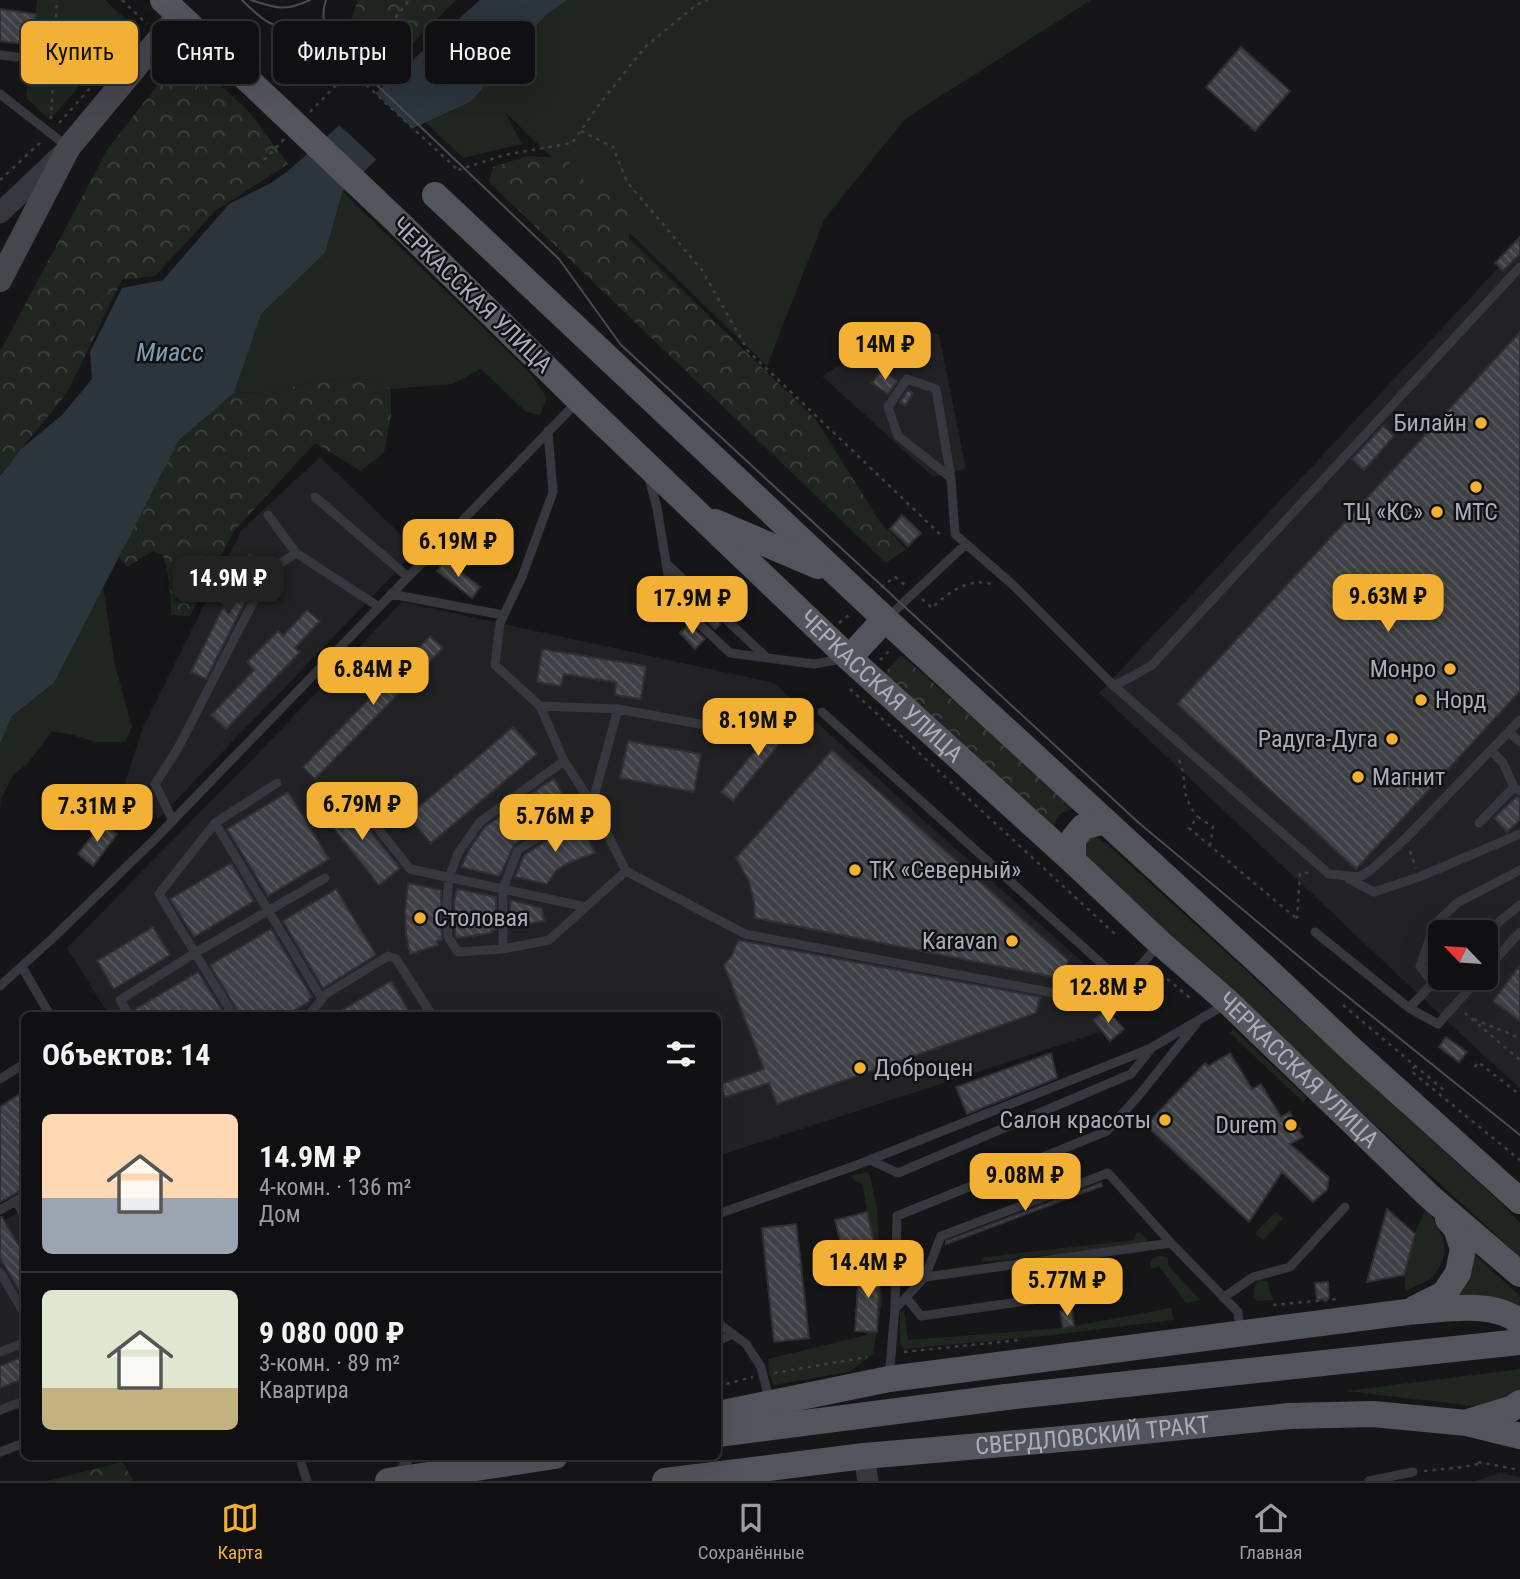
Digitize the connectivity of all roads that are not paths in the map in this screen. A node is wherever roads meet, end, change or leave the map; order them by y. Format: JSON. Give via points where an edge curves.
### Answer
{"nodes":[{"id":1,"x":171,"y":8,"type":"edge"},
{"id":2,"x":0,"y":55,"type":"edge"},
{"id":3,"x":17,"y":57,"type":"dead end"},
{"id":4,"x":0,"y":94,"type":"edge"},
{"id":5,"x":60,"y":140,"type":"junction"},
{"id":6,"x":435,"y":195,"type":"dead end"},
{"id":7,"x":0,"y":213,"type":"edge"},
{"id":8,"x":1520,"y":267,"type":"edge"},
{"id":9,"x":0,"y":280,"type":"edge"},
{"id":10,"x":579,"y":400,"type":"junction"},
{"id":11,"x":548,"y":431,"type":"junction"},
{"id":12,"x":645,"y":463,"type":"junction"},
{"id":13,"x":951,"y":478,"type":"junction"},
{"id":14,"x":315,"y":497,"type":"dead end"},
{"id":15,"x":268,"y":515,"type":"dead end"},
{"id":16,"x":700,"y":516,"type":"junction"},
{"id":17,"x":966,"y":544,"type":"junction"},
{"id":18,"x":296,"y":553,"type":"junction"},
{"id":19,"x":667,"y":564,"type":"junction"},
{"id":20,"x":839,"y":575,"type":"junction"},
{"id":21,"x":408,"y":577,"type":"junction"},
{"id":22,"x":391,"y":594,"type":"junction"},
{"id":23,"x":379,"y":607,"type":"junction"},
{"id":24,"x":503,"y":615,"type":"junction"},
{"id":25,"x":885,"y":619,"type":"junction"},
{"id":26,"x":767,"y":658,"type":"junction"},
{"id":27,"x":849,"y":658,"type":"junction"},
{"id":28,"x":1114,"y":687,"type":"junction"},
{"id":29,"x":540,"y":706,"type":"junction"},
{"id":30,"x":618,"y":709,"type":"junction"},
{"id":31,"x":822,"y":712,"type":"dead end"},
{"id":32,"x":1520,"y":720,"type":"edge"},
{"id":33,"x":1509,"y":732,"type":"junction"},
{"id":34,"x":754,"y":734,"type":"dead end"},
{"id":35,"x":1520,"y":742,"type":"edge"},
{"id":36,"x":1491,"y":750,"type":"junction"},
{"id":37,"x":564,"y":761,"type":"junction"},
{"id":38,"x":277,"y":783,"type":"dead end"},
{"id":39,"x":1517,"y":789,"type":"edge"},
{"id":40,"x":358,"y":803,"type":"dead end"},
{"id":41,"x":592,"y":804,"type":"junction"},
{"id":42,"x":173,"y":821,"type":"junction"},
{"id":43,"x":1105,"y":821,"type":"junction"},
{"id":44,"x":215,"y":823,"type":"junction"},
{"id":45,"x":1479,"y":823,"type":"dead end"},
{"id":46,"x":1520,"y":834,"type":"edge"},
{"id":47,"x":1073,"y":861,"type":"junction"},
{"id":48,"x":1520,"y":870,"type":"edge"},
{"id":49,"x":626,"y":871,"type":"junction"},
{"id":50,"x":1344,"y":877,"type":"junction"},
{"id":51,"x":325,"y":878,"type":"dead end"},
{"id":52,"x":449,"y":878,"type":"junction"},
{"id":53,"x":503,"y":889,"type":"junction"},
{"id":54,"x":1520,"y":905,"type":"edge"},
{"id":55,"x":586,"y":907,"type":"junction"},
{"id":56,"x":269,"y":912,"type":"junction"},
{"id":57,"x":1440,"y":920,"type":"edge"},
{"id":58,"x":1498,"y":923,"type":"edge"},
{"id":59,"x":1520,"y":932,"type":"edge"},
{"id":60,"x":1315,"y":933,"type":"dead end"},
{"id":61,"x":1428,"y":945,"type":"edge"},
{"id":62,"x":503,"y":949,"type":"junction"},
{"id":63,"x":195,"y":953,"type":"junction"},
{"id":64,"x":1157,"y":956,"type":"junction"},
{"id":65,"x":1498,"y":957,"type":"edge"},
{"id":66,"x":22,"y":967,"type":"junction"},
{"id":67,"x":1428,"y":973,"type":"edge"},
{"id":68,"x":1121,"y":981,"type":"junction"},
{"id":69,"x":0,"y":986,"type":"edge"},
{"id":70,"x":1428,"y":989,"type":"edge"},
{"id":71,"x":1468,"y":990,"type":"edge"},
{"id":72,"x":322,"y":999,"type":"junction"},
{"id":73,"x":1228,"y":1002,"type":"junction"},
{"id":74,"x":1409,"y":1008,"type":"junction"},
{"id":75,"x":48,"y":1012,"type":"edge"},
{"id":76,"x":128,"y":1012,"type":"edge"},
{"id":77,"x":231,"y":1012,"type":"edge"},
{"id":78,"x":311,"y":1012,"type":"edge"},
{"id":79,"x":430,"y":1012,"type":"edge"},
{"id":80,"x":1199,"y":1020,"type":"junction"},
{"id":81,"x":1151,"y":1048,"type":"junction"},
{"id":82,"x":21,"y":1066,"type":"edge"},
{"id":83,"x":0,"y":1079,"type":"edge"},
{"id":84,"x":870,"y":1160,"type":"junction"},
{"id":85,"x":1429,"y":1196,"type":"junction"},
{"id":86,"x":20,"y":1198,"type":"edge"},
{"id":87,"x":1520,"y":1201,"type":"edge"},
{"id":88,"x":1345,"y":1207,"type":"dead end"},
{"id":89,"x":0,"y":1210,"type":"edge"},
{"id":90,"x":721,"y":1213,"type":"edge"},
{"id":91,"x":1171,"y":1243,"type":"junction"},
{"id":92,"x":1029,"y":1263,"type":"junction"},
{"id":93,"x":0,"y":1272,"type":"edge"},
{"id":94,"x":1520,"y":1274,"type":"edge"},
{"id":95,"x":925,"y":1277,"type":"junction"},
{"id":96,"x":906,"y":1297,"type":"junction"},
{"id":97,"x":1223,"y":1298,"type":"junction"},
{"id":98,"x":21,"y":1308,"type":"edge"},
{"id":99,"x":895,"y":1309,"type":"junction"},
{"id":100,"x":1407,"y":1312,"type":"junction"},
{"id":101,"x":1520,"y":1322,"type":"edge"},
{"id":102,"x":721,"y":1325,"type":"edge"},
{"id":103,"x":733,"y":1334,"type":"junction"},
{"id":104,"x":1240,"y":1334,"type":"junction"},
{"id":105,"x":721,"y":1340,"type":"edge"},
{"id":106,"x":1520,"y":1342,"type":"edge"},
{"id":107,"x":21,"y":1344,"type":"edge"},
{"id":108,"x":0,"y":1352,"type":"edge"},
{"id":109,"x":888,"y":1379,"type":"junction"},
{"id":110,"x":21,"y":1402,"type":"edge"},
{"id":111,"x":770,"y":1403,"type":"junction"},
{"id":112,"x":1520,"y":1403,"type":"edge"},
{"id":113,"x":0,"y":1410,"type":"edge"},
{"id":114,"x":721,"y":1413,"type":"edge"},
{"id":115,"x":1467,"y":1423,"type":"junction"},
{"id":116,"x":721,"y":1434,"type":"edge"},
{"id":117,"x":1520,"y":1436,"type":"edge"},
{"id":118,"x":21,"y":1444,"type":"edge"},
{"id":119,"x":0,"y":1452,"type":"edge"},
{"id":120,"x":300,"y":1460,"type":"edge"},
{"id":121,"x":408,"y":1460,"type":"edge"},
{"id":122,"x":529,"y":1460,"type":"edge"},
{"id":123,"x":866,"y":1469,"type":"edge"},
{"id":124,"x":1413,"y":1472,"type":"road end"},
{"id":125,"x":307,"y":1481,"type":"edge"},
{"id":126,"x":390,"y":1481,"type":"edge"},
{"id":127,"x":665,"y":1481,"type":"edge"},
{"id":128,"x":1368,"y":1481,"type":"edge"}],
"edges":[{"from":1,"to":5,"type":"main road"},
{"from":1,"to":10,"type":"main road","name":"ЧЕРКАССКАЯ УЛИЦА","bridge":true},
{"from":2,"to":3,"type":"lane"},
{"from":4,"to":5,"type":"lane"},
{"from":5,"to":7,"type":"street"},
{"from":5,"to":9,"type":"main road"},
{"from":6,"to":20,"type":"main road","name":"ЧЕРКАССКАЯ УЛИЦА"},
{"from":8,"to":28,"type":"lane","via":[[1152,666]]},
{"from":10,"to":11,"type":"lane"},
{"from":10,"to":12,"type":"main road","name":"ЧЕРКАССКАЯ УЛИЦА"},
{"from":11,"to":21,"type":"lane"},
{"from":11,"to":24,"type":"lane","via":[[553,492]]},
{"from":12,"to":16,"type":"main road","name":"ЧЕРКАССКАЯ УЛИЦА"},
{"from":12,"to":19,"type":"lane"},
{"from":13,"to":13,"type":"lane","via":[[936,389],[907,379],[888,407],[898,436]]},
{"from":13,"to":17,"type":"lane","via":[[955,534]]},
{"from":14,"to":21,"type":"lane"},
{"from":15,"to":18,"type":"lane"},
{"from":16,"to":20,"type":"main road"},
{"from":16,"to":27,"type":"main road","name":"ЧЕРКАССКАЯ УЛИЦА"},
{"from":17,"to":25,"type":"lane"},
{"from":17,"to":28,"type":"lane"},
{"from":18,"to":23,"type":"lane"},
{"from":18,"to":42,"type":"lane","via":[[269,570],[155,785]]},
{"from":19,"to":26,"type":"lane"},
{"from":19,"to":26,"type":"lane","via":[[672,598],[730,653]]},
{"from":20,"to":25,"type":"main road","name":"ЧЕРКАССКАЯ УЛИЦА"},
{"from":21,"to":22,"type":"lane"},
{"from":22,"to":23,"type":"lane"},
{"from":22,"to":24,"type":"lane"},
{"from":23,"to":42,"type":"lane"},
{"from":24,"to":29,"type":"lane","via":[[495,665]]},
{"from":25,"to":27,"type":"main road"},
{"from":25,"to":43,"type":"main road","name":"ЧЕРКАССКАЯ УЛИЦА"},
{"from":26,"to":27,"type":"lane","via":[[814,664]]},
{"from":27,"to":47,"type":"main road","name":"ЧЕРКАССКАЯ УЛИЦА"},
{"from":28,"to":50,"type":"lane","via":[[1329,874]]},
{"from":29,"to":30,"type":"lane"},
{"from":29,"to":37,"type":"lane"},
{"from":30,"to":34,"type":"lane"},
{"from":30,"to":41,"type":"lane"},
{"from":31,"to":68,"type":"lane"},
{"from":32,"to":33,"type":"lane"},
{"from":33,"to":35,"type":"lane"},
{"from":33,"to":36,"type":"lane"},
{"from":36,"to":39,"type":"lane"},
{"from":36,"to":50,"type":"lane","via":[[1371,870],[1359,877]]},
{"from":37,"to":41,"type":"lane"},
{"from":37,"to":52,"type":"lane","via":[[480,822],[458,853]]},
{"from":38,"to":44,"type":"lane"},
{"from":39,"to":45,"type":"lane"},
{"from":40,"to":52,"type":"lane","via":[[410,869]]},
{"from":41,"to":49,"type":"lane"},
{"from":41,"to":53,"type":"lane","via":[[518,850]]},
{"from":42,"to":66,"type":"lane"},
{"from":43,"to":47,"type":"main road","via":[[1083,827],[1073,839]]},
{"from":43,"to":87,"type":"main road","name":"ЧЕРКАССКАЯ УЛИЦА"},
{"from":44,"to":56,"type":"lane"},
{"from":44,"to":63,"type":"lane","via":[[159,894]]},
{"from":46,"to":50,"type":"lane","via":[[1374,891]]},
{"from":47,"to":64,"type":"main road","name":"ЧЕРКАССКАЯ УЛИЦА"},
{"from":48,"to":57,"type":"lane","via":[[1457,903]]},
{"from":49,"to":55,"type":"lane"},
{"from":49,"to":68,"type":"lane","via":[[746,933],[1080,998]]},
{"from":51,"to":56,"type":"lane"},
{"from":52,"to":53,"type":"lane"},
{"from":52,"to":62,"type":"lane","via":[[448,937],[458,952]]},
{"from":53,"to":55,"type":"lane"},
{"from":53,"to":62,"type":"lane"},
{"from":54,"to":58,"type":"lane"},
{"from":55,"to":62,"type":"lane","via":[[549,940]]},
{"from":56,"to":63,"type":"lane"},
{"from":56,"to":72,"type":"lane"},
{"from":59,"to":65,"type":"lane"},
{"from":60,"to":74,"type":"lane"},
{"from":61,"to":67,"type":"lane","via":[[1420,966]]},
{"from":63,"to":76,"type":"lane","via":[[120,1000]]},
{"from":63,"to":77,"type":"lane"},
{"from":64,"to":68,"type":"lane"},
{"from":64,"to":73,"type":"main road","name":"ЧЕРКАССКАЯ УЛИЦА"},
{"from":66,"to":69,"type":"lane"},
{"from":66,"to":75,"type":"lane"},
{"from":70,"to":74,"type":"lane"},
{"from":71,"to":74,"type":"lane","via":[[1438,1024]]},
{"from":72,"to":78,"type":"lane"},
{"from":72,"to":79,"type":"lane","via":[[388,956],[396,959]]},
{"from":73,"to":80,"type":"lane"},
{"from":73,"to":85,"type":"main road","name":"ЧЕРКАССКАЯ УЛИЦА"},
{"from":80,"to":81,"type":"lane"},
{"from":80,"to":99,"type":"lane","via":[[1107,1131],[897,1216]]},
{"from":81,"to":84,"type":"lane"},
{"from":81,"to":84,"type":"lane","via":[[1131,1074],[898,1173]]},
{"from":82,"to":83,"type":"lane"},
{"from":84,"to":90,"type":"lane"},
{"from":85,"to":94,"type":"main road","name":"ЧЕРКАССКАЯ УЛИЦА"},
{"from":85,"to":100,"type":"main road","via":[[1456,1228],[1463,1249],[1458,1273],[1444,1294]]},
{"from":86,"to":89,"type":"lane"},
{"from":88,"to":97,"type":"lane","via":[[1290,1267],[1252,1277]]},
{"from":91,"to":92,"type":"lane"},
{"from":91,"to":95,"type":"lane","via":[[1108,1173],[941,1236]]},
{"from":91,"to":97,"type":"lane"},
{"from":92,"to":95,"type":"lane"},
{"from":92,"to":96,"type":"lane","via":[[1033,1300],[921,1316]]},
{"from":93,"to":98,"type":"lane"},
{"from":95,"to":96,"type":"lane"},
{"from":96,"to":99,"type":"lane"},
{"from":97,"to":104,"type":"lane","via":[[1238,1312]]},
{"from":99,"to":109,"type":"lane"},
{"from":100,"to":101,"type":"main road","via":[[1475,1308],[1494,1310]]},
{"from":100,"to":104,"type":"main road"},
{"from":102,"to":103,"type":"lane"},
{"from":103,"to":105,"type":"lane"},
{"from":103,"to":111,"type":"lane","via":[[747,1344],[761,1367]]},
{"from":104,"to":109,"type":"main road"},
{"from":106,"to":116,"type":"main road","name":"СВЕРДЛОВСКИЙ ТРАКТ","bridge":true,"via":[[1006,1397]]},
{"from":107,"to":108,"type":"lane"},
{"from":109,"to":111,"type":"main road"},
{"from":110,"to":113,"type":"lane"},
{"from":111,"to":114,"type":"main road"},
{"from":112,"to":115,"type":"main road"},
{"from":115,"to":117,"type":"main road","name":"СВЕРДЛОВСКИЙ ТРАКТ"},
{"from":115,"to":123,"type":"main road","name":"СВЕРДЛОВСКИЙ ТРАКТ","via":[[1373,1414],[1289,1416],[1085,1437]]},
{"from":118,"to":119,"type":"lane"},
{"from":120,"to":125,"type":"lane"},
{"from":121,"to":126,"type":"lane"},
{"from":122,"to":126,"type":"main road"},
{"from":123,"to":127,"type":"main road","name":"СВЕРДЛОВСКИЙ ТРАКТ"},
{"from":124,"to":128,"type":"lane"}]}
